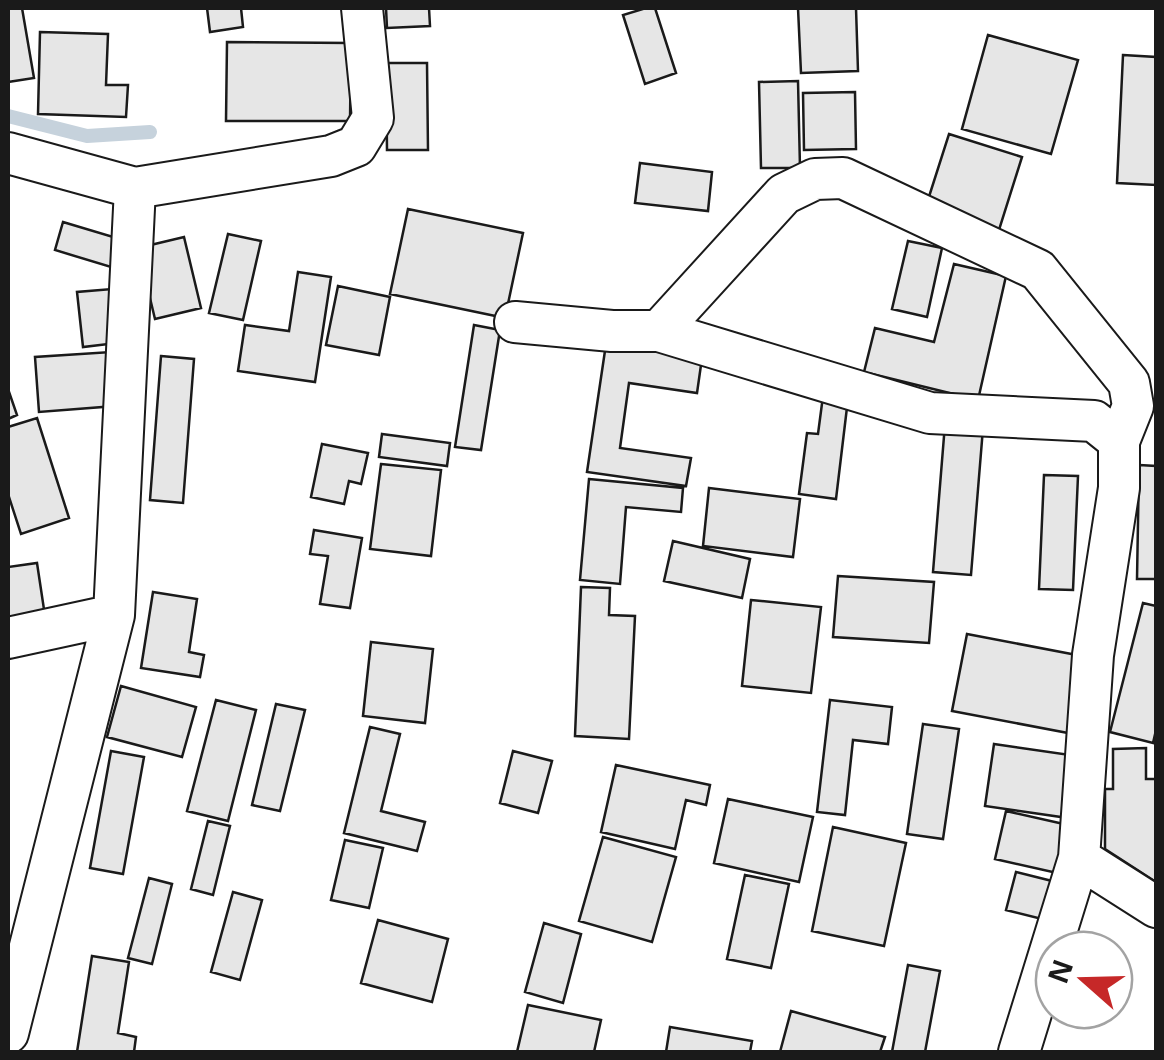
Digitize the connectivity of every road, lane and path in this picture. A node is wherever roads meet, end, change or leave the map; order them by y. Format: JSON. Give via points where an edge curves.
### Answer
{"nodes":[{"id":1,"x":362,"y":8,"type":"edge"},
{"id":2,"x":8,"y":154,"type":"edge"},
{"id":3,"x":135,"y":188,"type":"junction"},
{"id":4,"x":515,"y":322,"type":"dead end"},
{"id":5,"x":659,"y":332,"type":"junction"},
{"id":6,"x":1119,"y":441,"type":"junction"},
{"id":7,"x":114,"y":615,"type":"junction"},
{"id":8,"x":8,"y":638,"type":"edge"},
{"id":9,"x":1078,"y":858,"type":"junction"},
{"id":10,"x":1156,"y":907,"type":"edge"},
{"id":11,"x":8,"y":1033,"type":"edge"},
{"id":12,"x":1018,"y":1052,"type":"edge"}],
"edges":[{"from":1,"to":3,"type":"street","via":[[373,118],[356,146],[331,156]]},
{"from":2,"to":3,"type":"street"},
{"from":3,"to":7,"type":"street"},
{"from":4,"to":5,"type":"street"},
{"from":5,"to":6,"type":"street","via":[[930,413],[1094,420]]},
{"from":5,"to":6,"type":"street","via":[[784,194],[815,180],[844,178],[1038,270],[1130,384],[1132,406]]},
{"from":6,"to":9,"type":"street"},
{"from":7,"to":8,"type":"street"},
{"from":7,"to":11,"type":"street"},
{"from":9,"to":10,"type":"street"},
{"from":9,"to":12,"type":"street"}]}
